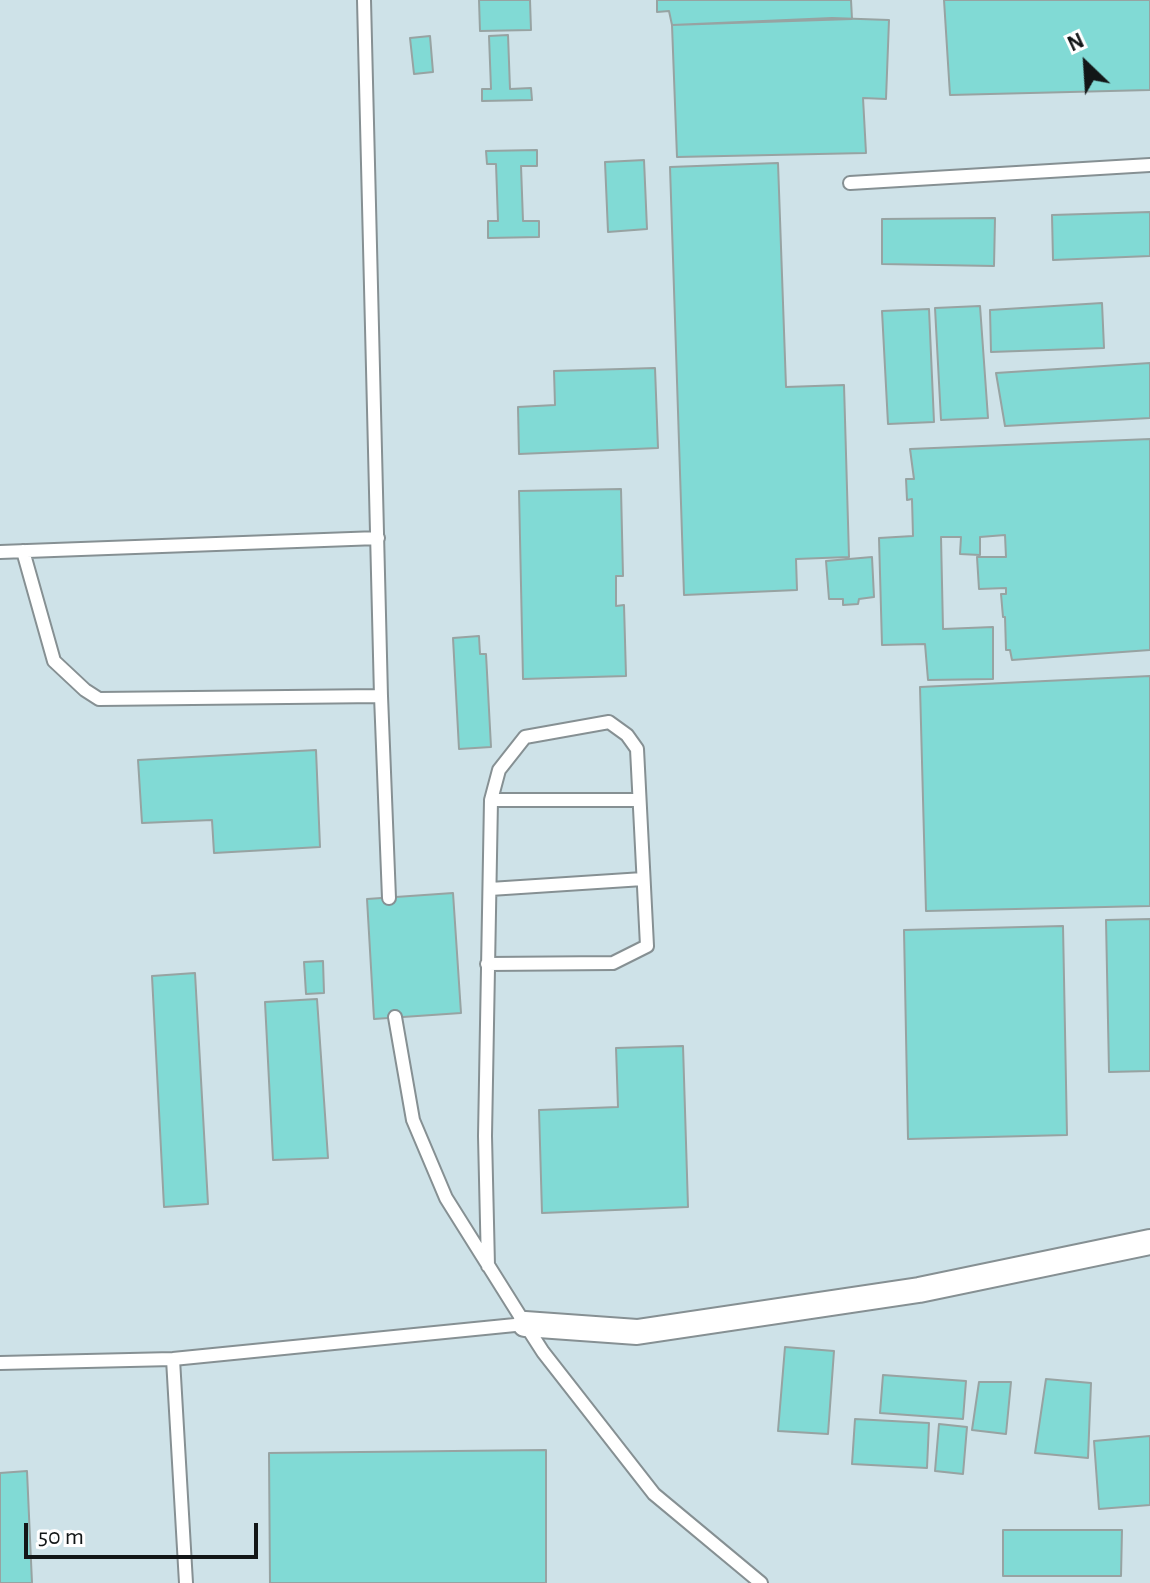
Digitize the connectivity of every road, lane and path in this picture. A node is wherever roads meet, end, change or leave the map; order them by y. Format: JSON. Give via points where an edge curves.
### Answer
{"nodes":[{"id":1,"x":364,"y":0,"type":"edge"},
{"id":2,"x":1150,"y":165,"type":"edge"},
{"id":3,"x":850,"y":183,"type":"dead end"},
{"id":4,"x":378,"y":538,"type":"junction"},
{"id":5,"x":23,"y":551,"type":"junction"},
{"id":6,"x":0,"y":552,"type":"edge"},
{"id":7,"x":381,"y":696,"type":"junction"},
{"id":8,"x":491,"y":800,"type":"junction"},
{"id":9,"x":639,"y":800,"type":"junction"},
{"id":10,"x":643,"y":879,"type":"junction"},
{"id":11,"x":490,"y":889,"type":"junction"},
{"id":12,"x":389,"y":898,"type":"dead end"},
{"id":13,"x":487,"y":964,"type":"junction"},
{"id":14,"x":395,"y":1017,"type":"dead end"},
{"id":15,"x":1150,"y":1242,"type":"edge"},
{"id":16,"x":488,"y":1266,"type":"junction"},
{"id":17,"x":525,"y":1324,"type":"junction"},
{"id":18,"x":173,"y":1359,"type":"junction"},
{"id":19,"x":0,"y":1363,"type":"edge"},
{"id":20,"x":186,"y":1583,"type":"edge"},
{"id":21,"x":761,"y":1583,"type":"edge"}],
"edges":[{"from":1,"to":4,"type":"lane"},
{"from":2,"to":3,"type":"lane"},
{"from":4,"to":5,"type":"lane"},
{"from":4,"to":7,"type":"lane"},
{"from":5,"to":6,"type":"lane"},
{"from":5,"to":7,"type":"lane","via":[[54,661],[99,699]]},
{"from":7,"to":12,"type":"lane"},
{"from":8,"to":9,"type":"lane"},
{"from":8,"to":9,"type":"lane","via":[[499,770],[525,737],[609,722],[637,749]]},
{"from":8,"to":11,"type":"lane"},
{"from":9,"to":10,"type":"lane"},
{"from":10,"to":11,"type":"lane"},
{"from":10,"to":13,"type":"lane","via":[[647,946],[613,963]]},
{"from":11,"to":13,"type":"lane"},
{"from":13,"to":16,"type":"lane"},
{"from":14,"to":16,"type":"lane","via":[[413,1120],[446,1198]]},
{"from":15,"to":17,"type":"street","via":[[919,1290],[637,1332]]},
{"from":16,"to":17,"type":"lane"},
{"from":17,"to":18,"type":"lane"},
{"from":17,"to":21,"type":"lane","via":[[654,1494]]},
{"from":18,"to":19,"type":"lane"},
{"from":18,"to":20,"type":"lane"}]}
